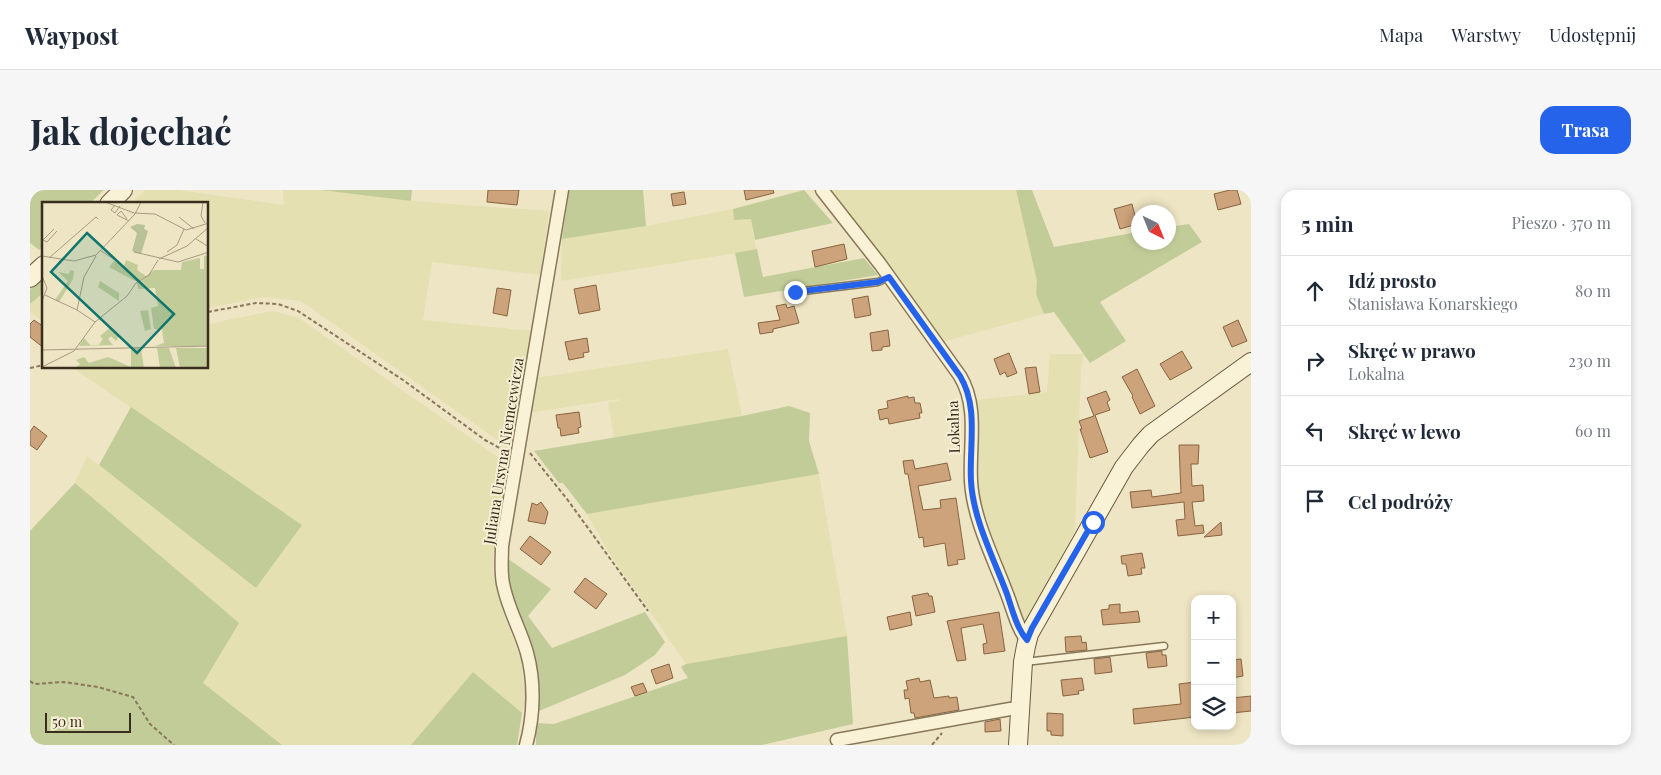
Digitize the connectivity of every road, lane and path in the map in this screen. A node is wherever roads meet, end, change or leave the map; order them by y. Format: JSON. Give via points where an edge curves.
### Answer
{"nodes":[{"id":1,"x":123,"y":190,"type":"edge"},
{"id":2,"x":562,"y":190,"type":"edge"},
{"id":3,"x":822,"y":190,"type":"edge"},
{"id":4,"x":111,"y":202,"type":"edge"},
{"id":5,"x":42,"y":267,"type":"edge"},
{"id":6,"x":889,"y":277,"type":"junction"},
{"id":7,"x":30,"y":278,"type":"edge"},
{"id":8,"x":795,"y":292,"type":"dead end"},
{"id":9,"x":209,"y":312,"type":"edge"},
{"id":10,"x":1251,"y":362,"type":"edge"},
{"id":11,"x":530,"y":453,"type":"dead end"},
{"id":12,"x":517,"y":456,"type":"junction"},
{"id":13,"x":648,"y":612,"type":"dead end"},
{"id":14,"x":1027,"y":640,"type":"junction"},
{"id":15,"x":1164,"y":646,"type":"dead end"},
{"id":16,"x":1023,"y":662,"type":"junction"},
{"id":17,"x":30,"y":681,"type":"edge"},
{"id":18,"x":1020,"y":708,"type":"junction"},
{"id":19,"x":837,"y":740,"type":"dead end"},
{"id":20,"x":174,"y":745,"type":"edge"},
{"id":21,"x":526,"y":745,"type":"edge"},
{"id":22,"x":1018,"y":745,"type":"edge"}],
"edges":[{"from":1,"to":4,"type":"street"},
{"from":2,"to":12,"type":"street","name":"Juliana Ursyna Niemcewicza"},
{"from":3,"to":6,"type":"street","name":"Lokalna"},
{"from":5,"to":7,"type":"street"},
{"from":6,"to":8,"type":"lane","via":[[878,282]]},
{"from":6,"to":14,"type":"street","name":"Lokalna","via":[[966,387],[971,408],[971,482],[977,514]]},
{"from":9,"to":12,"type":"path","via":[[256,303],[278,304],[298,311],[404,380],[485,440]]},
{"from":10,"to":14,"type":"street","via":[[1152,434],[1132,456]]},
{"from":11,"to":13,"type":"path"},
{"from":12,"to":21,"type":"street","name":"Juliana Ursyna Niemcewicza","via":[[502,546],[502,571],[507,601],[530,671],[532,705]]},
{"from":14,"to":16,"type":"street"},
{"from":15,"to":16,"type":"lane"},
{"from":16,"to":18,"type":"street"},
{"from":17,"to":20,"type":"path","via":[[34,684],[64,682],[133,697],[150,724]]},
{"from":18,"to":19,"type":"street"},
{"from":18,"to":22,"type":"street"}]}
